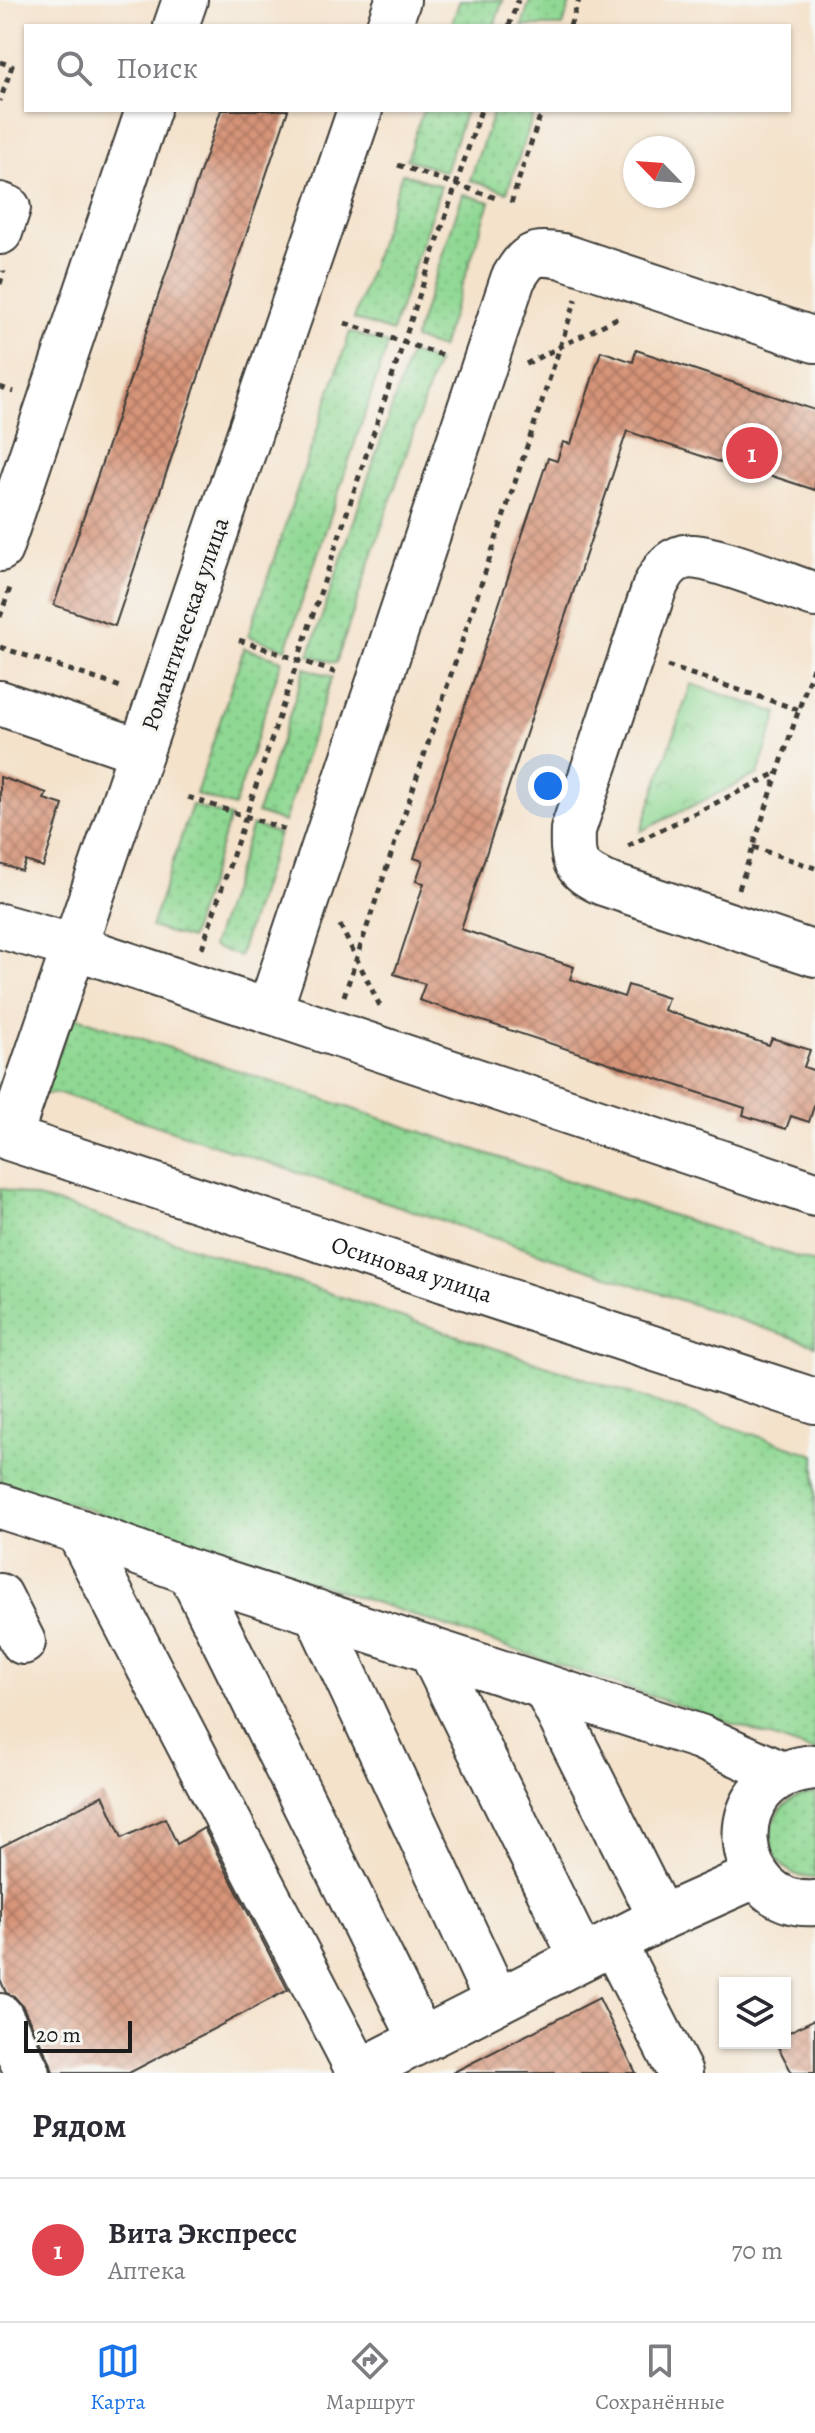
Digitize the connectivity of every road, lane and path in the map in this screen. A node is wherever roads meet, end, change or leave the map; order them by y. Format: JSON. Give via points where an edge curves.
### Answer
{"nodes":[{"id":1,"x":185,"y":0,"type":"edge"},
{"id":2,"x":398,"y":0,"type":"edge"},
{"id":3,"x":518,"y":0,"type":"edge"},
{"id":4,"x":579,"y":0,"type":"edge"},
{"id":5,"x":177,"y":24,"type":"edge"},
{"id":6,"x":390,"y":24,"type":"edge"},
{"id":7,"x":510,"y":24,"type":"edge"},
{"id":8,"x":571,"y":24,"type":"edge"},
{"id":9,"x":0,"y":62,"type":"edge"},
{"id":10,"x":0,"y":101,"type":"edge"},
{"id":11,"x":147,"y":112,"type":"edge"},
{"id":12,"x":359,"y":112,"type":"edge"},
{"id":13,"x":480,"y":112,"type":"edge"},
{"id":14,"x":541,"y":112,"type":"edge"},
{"id":15,"x":398,"y":165,"type":"dead end"},
{"id":16,"x":456,"y":185,"type":"junction"},
{"id":17,"x":499,"y":199,"type":"dead end"},
{"id":18,"x":511,"y":203,"type":"dead end"},
{"id":19,"x":0,"y":205,"type":"edge"},
{"id":20,"x":0,"y":232,"type":"edge"},
{"id":21,"x":588,"y":264,"type":"junction"},
{"id":22,"x":629,"y":312,"type":"dead end"},
{"id":23,"x":345,"y":323,"type":"dead end"},
{"id":24,"x":815,"y":340,"type":"edge"},
{"id":25,"x":404,"y":343,"type":"junction"},
{"id":26,"x":561,"y":346,"type":"junction"},
{"id":27,"x":445,"y":357,"type":"dead end"},
{"id":28,"x":524,"y":364,"type":"dead end"},
{"id":29,"x":0,"y":549,"type":"edge"},
{"id":30,"x":815,"y":595,"type":"edge"},
{"id":31,"x":239,"y":640,"type":"dead end"},
{"id":32,"x":631,"y":655,"type":"junction"},
{"id":33,"x":298,"y":660,"type":"junction"},
{"id":34,"x":815,"y":661,"type":"edge"},
{"id":35,"x":340,"y":674,"type":"dead end"},
{"id":36,"x":0,"y":703,"type":"edge"},
{"id":37,"x":799,"y":710,"type":"junction"},
{"id":38,"x":141,"y":751,"type":"junction"},
{"id":39,"x":778,"y":773,"type":"junction"},
{"id":40,"x":188,"y":797,"type":"dead end"},
{"id":41,"x":246,"y":816,"type":"junction"},
{"id":42,"x":288,"y":830,"type":"dead end"},
{"id":43,"x":628,"y":846,"type":"dead end"},
{"id":44,"x":753,"y":847,"type":"junction"},
{"id":45,"x":815,"y":868,"type":"edge"},
{"id":46,"x":339,"y":922,"type":"dead end"},
{"id":47,"x":727,"y":925,"type":"junction"},
{"id":48,"x":0,"y":926,"type":"edge"},
{"id":49,"x":75,"y":947,"type":"junction"},
{"id":50,"x":815,"y":954,"type":"edge"},
{"id":51,"x":357,"y":959,"type":"junction"},
{"id":52,"x":189,"y":985,"type":"junction"},
{"id":53,"x":381,"y":1009,"type":"dead end"},
{"id":54,"x":269,"y":1012,"type":"junction"},
{"id":55,"x":332,"y":1033,"type":"junction"},
{"id":56,"x":9,"y":1138,"type":"joint"},
{"id":57,"x":815,"y":1194,"type":"edge"},
{"id":58,"x":815,"y":1401,"type":"edge"},
{"id":59,"x":0,"y":1506,"type":"edge"},
{"id":60,"x":78,"y":1531,"type":"junction"},
{"id":61,"x":190,"y":1572,"type":"junction"},
{"id":62,"x":0,"y":1596,"type":"edge"},
{"id":63,"x":316,"y":1612,"type":"junction"},
{"id":64,"x":23,"y":1642,"type":"dead end"},
{"id":65,"x":430,"y":1649,"type":"junction"},
{"id":66,"x":545,"y":1687,"type":"junction"},
{"id":67,"x":798,"y":1771,"type":"edge"},
{"id":68,"x":757,"y":1875,"type":"junction"},
{"id":69,"x":815,"y":1903,"type":"edge"},
{"id":70,"x":661,"y":1918,"type":"junction"},
{"id":71,"x":598,"y":1950,"type":"junction"},
{"id":72,"x":497,"y":2001,"type":"junction"},
{"id":73,"x":0,"y":2016,"type":"edge"},
{"id":74,"x":421,"y":2039,"type":"junction"},
{"id":75,"x":28,"y":2073,"type":"edge"},
{"id":76,"x":358,"y":2073,"type":"edge"},
{"id":77,"x":680,"y":2073,"type":"edge"}],
"edges":[{"from":1,"to":5,"type":"street"},
{"from":2,"to":6,"type":"street"},
{"from":3,"to":7,"type":"path"},
{"from":4,"to":8,"type":"path"},
{"from":9,"to":10,"type":"path","via":[[12,66]]},
{"from":11,"to":29,"type":"street"},
{"from":12,"to":38,"type":"street","name":"Романтическая улица"},
{"from":13,"to":16,"type":"path"},
{"from":14,"to":18,"type":"path"},
{"from":15,"to":16,"type":"path"},
{"from":16,"to":17,"type":"path"},
{"from":16,"to":25,"type":"path"},
{"from":19,"to":20,"type":"street","via":[[8,208]]},
{"from":21,"to":24,"type":"street"},
{"from":21,"to":26,"type":"path"},
{"from":21,"to":54,"type":"street","via":[[542,252],[525,259],[513,279]]},
{"from":22,"to":26,"type":"path"},
{"from":23,"to":25,"type":"path"},
{"from":25,"to":27,"type":"path"},
{"from":25,"to":33,"type":"path"},
{"from":26,"to":28,"type":"path"},
{"from":26,"to":51,"type":"path"},
{"from":30,"to":32,"type":"street","via":[[707,559],[686,557],[666,566]]},
{"from":31,"to":33,"type":"path"},
{"from":32,"to":37,"type":"path"},
{"from":32,"to":47,"type":"street","via":[[573,830],[572,855],[582,873],[603,883]]},
{"from":33,"to":35,"type":"path"},
{"from":33,"to":41,"type":"path"},
{"from":34,"to":37,"type":"path"},
{"from":36,"to":38,"type":"street"},
{"from":37,"to":39,"type":"path"},
{"from":38,"to":49,"type":"street","name":"Романтическая улица"},
{"from":39,"to":43,"type":"path"},
{"from":39,"to":44,"type":"path"},
{"from":40,"to":41,"type":"path"},
{"from":41,"to":42,"type":"path"},
{"from":41,"to":52,"type":"path"},
{"from":44,"to":45,"type":"path"},
{"from":44,"to":47,"type":"path"},
{"from":46,"to":51,"type":"path"},
{"from":47,"to":50,"type":"street"},
{"from":48,"to":49,"type":"street"},
{"from":49,"to":52,"type":"street"},
{"from":49,"to":56,"type":"street","name":"Романтическая улица"},
{"from":51,"to":53,"type":"path"},
{"from":51,"to":55,"type":"path"},
{"from":52,"to":54,"type":"street"},
{"from":54,"to":55,"type":"street"},
{"from":55,"to":57,"type":"street"},
{"from":56,"to":58,"type":"street","name":"Осиновая улица"},
{"from":59,"to":60,"type":"street"},
{"from":60,"to":61,"type":"street"},
{"from":60,"to":76,"type":"street"},
{"from":61,"to":63,"type":"street"},
{"from":61,"to":74,"type":"street"},
{"from":62,"to":64,"type":"street"},
{"from":63,"to":65,"type":"street"},
{"from":63,"to":72,"type":"street"},
{"from":65,"to":66,"type":"street"},
{"from":65,"to":71,"type":"street"},
{"from":66,"to":67,"type":"street"},
{"from":66,"to":70,"type":"street"},
{"from":67,"to":68,"type":"street","via":[[766,1786],[753,1801],[744,1839]]},
{"from":68,"to":69,"type":"street","via":[[789,1900]]},
{"from":68,"to":70,"type":"street"},
{"from":70,"to":71,"type":"street"},
{"from":71,"to":72,"type":"street"},
{"from":71,"to":77,"type":"street"},
{"from":72,"to":74,"type":"street"},
{"from":73,"to":75,"type":"street"},
{"from":74,"to":76,"type":"street"}]}
